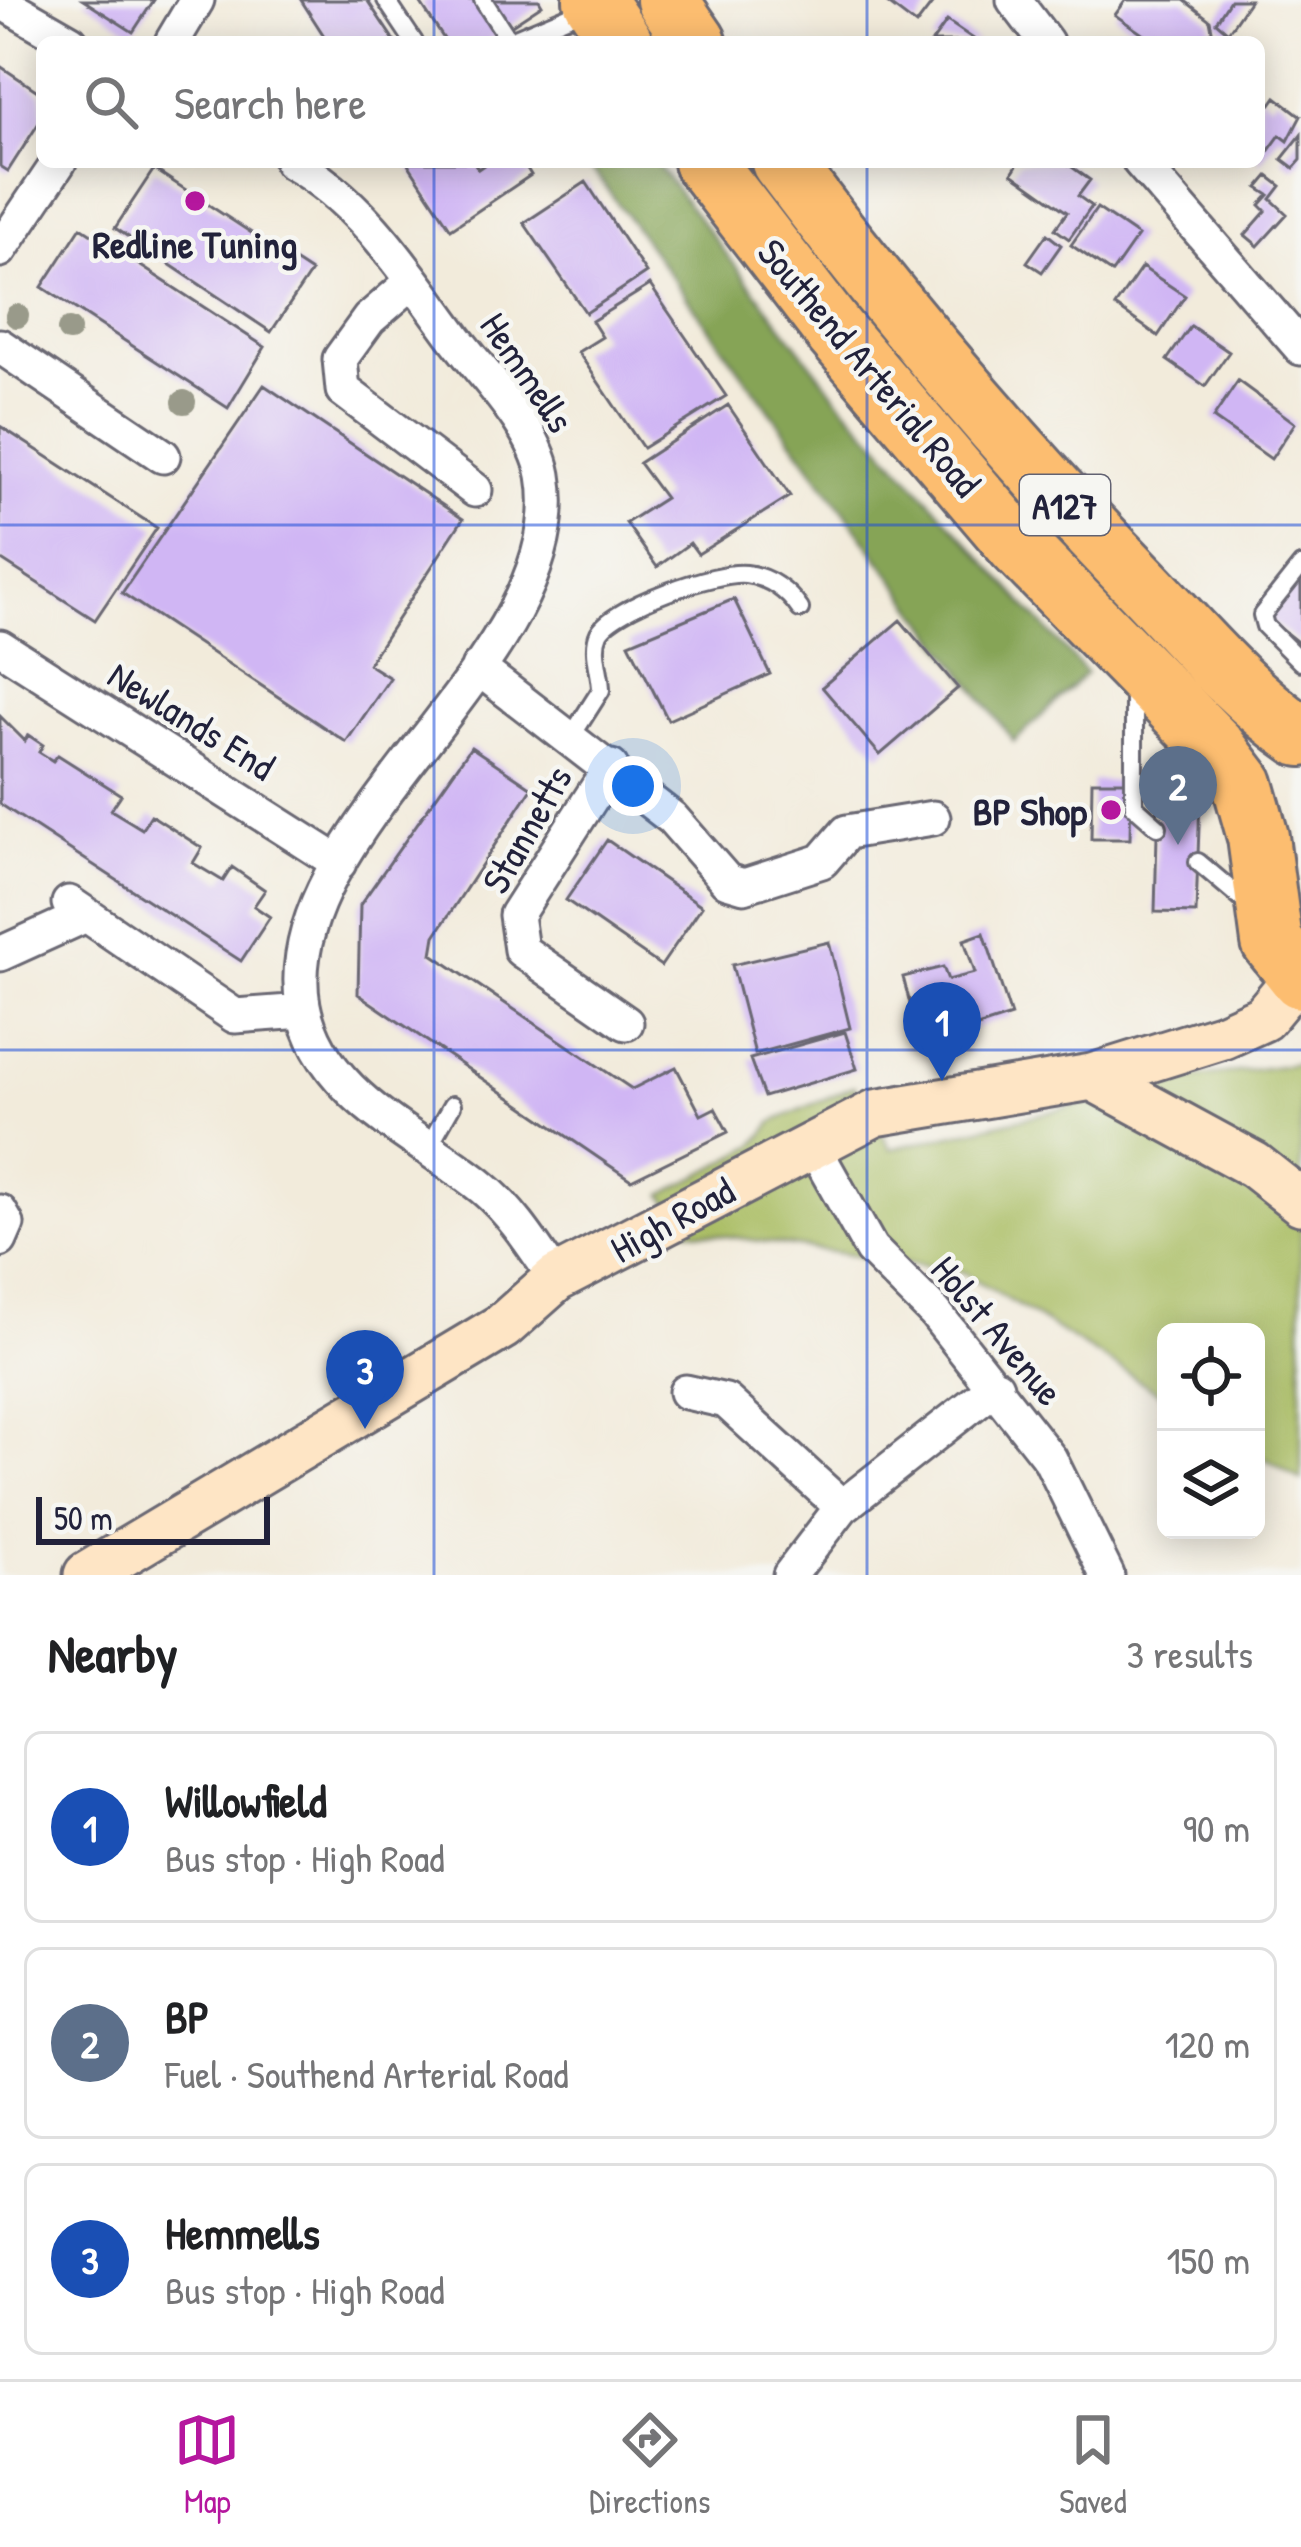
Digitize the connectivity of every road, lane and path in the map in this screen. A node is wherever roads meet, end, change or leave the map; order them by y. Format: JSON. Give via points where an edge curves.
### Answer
{"nodes":[{"id":1,"x":197,"y":0,"type":"edge"},
{"id":2,"x":386,"y":0,"type":"edge"},
{"id":3,"x":483,"y":0,"type":"edge"},
{"id":4,"x":667,"y":0,"type":"edge"},
{"id":5,"x":1014,"y":0,"type":"edge"},
{"id":6,"x":2,"y":1,"type":"edge"},
{"id":7,"x":604,"y":15,"type":"edge"},
{"id":8,"x":61,"y":36,"type":"edge"},
{"id":9,"x":176,"y":36,"type":"edge"},
{"id":10,"x":409,"y":36,"type":"edge"},
{"id":11,"x":504,"y":36,"type":"edge"},
{"id":12,"x":522,"y":36,"type":"edge"},
{"id":13,"x":692,"y":36,"type":"edge"},
{"id":14,"x":1041,"y":36,"type":"edge"},
{"id":15,"x":55,"y":168,"type":"edge"},
{"id":16,"x":306,"y":168,"type":"edge"},
{"id":17,"x":709,"y":168,"type":"edge"},
{"id":18,"x":787,"y":168,"type":"edge"},
{"id":19,"x":1145,"y":168,"type":"edge"},
{"id":20,"x":1,"y":246,"type":"edge"},
{"id":21,"x":413,"y":281,"type":"junction"},
{"id":22,"x":0,"y":346,"type":"edge"},
{"id":23,"x":1301,"y":348,"type":"edge"},
{"id":24,"x":163,"y":456,"type":"dead end"},
{"id":25,"x":475,"y":490,"type":"dead end"},
{"id":26,"x":1301,"y":566,"type":"edge"},
{"id":27,"x":800,"y":609,"type":"dead end"},
{"id":28,"x":1102,"y":632,"type":"junction"},
{"id":29,"x":0,"y":647,"type":"edge"},
{"id":30,"x":1301,"y":662,"type":"edge"},
{"id":31,"x":478,"y":668,"type":"junction"},
{"id":32,"x":571,"y":736,"type":"junction"},
{"id":33,"x":1301,"y":736,"type":"edge"},
{"id":34,"x":611,"y":766,"type":"junction"},
{"id":35,"x":933,"y":818,"type":"dead end"},
{"id":36,"x":1157,"y":827,"type":"dead end"},
{"id":37,"x":1198,"y":862,"type":"dead end"},
{"id":38,"x":339,"y":863,"type":"junction"},
{"id":39,"x":1268,"y":923,"type":"junction"},
{"id":40,"x":0,"y":954,"type":"edge"},
{"id":41,"x":1300,"y":977,"type":"edge"},
{"id":42,"x":304,"y":1011,"type":"junction"},
{"id":43,"x":626,"y":1023,"type":"dead end"},
{"id":44,"x":1092,"y":1077,"type":"junction"},
{"id":45,"x":452,"y":1105,"type":"dead end"},
{"id":46,"x":813,"y":1146,"type":"junction"},
{"id":47,"x":427,"y":1149,"type":"junction"},
{"id":48,"x":1301,"y":1202,"type":"edge"},
{"id":49,"x":0,"y":1213,"type":"edge"},
{"id":50,"x":0,"y":1240,"type":"edge"},
{"id":51,"x":556,"y":1280,"type":"junction"},
{"id":52,"x":996,"y":1386,"type":"junction"},
{"id":53,"x":686,"y":1392,"type":"dead end"},
{"id":54,"x":842,"y":1507,"type":"junction"},
{"id":55,"x":87,"y":1575,"type":"edge"},
{"id":56,"x":790,"y":1575,"type":"edge"},
{"id":57,"x":1108,"y":1575,"type":"edge"}],
"edges":[{"from":1,"to":9,"type":"street"},
{"from":2,"to":10,"type":"lane"},
{"from":3,"to":11,"type":"lane"},
{"from":4,"to":13,"type":"highway"},
{"from":5,"to":14,"type":"street"},
{"from":6,"to":8,"type":"street"},
{"from":7,"to":12,"type":"lane"},
{"from":15,"to":20,"type":"street"},
{"from":16,"to":21,"type":"street","name":"Hemmells","via":[[340,191]]},
{"from":17,"to":28,"type":"highway","name":"Southend Arterial Road","number":"A127","via":[[836,332]]},
{"from":18,"to":33,"type":"highway","name":"Southend Arterial Road","number":"A127","via":[[890,305],[1066,507],[1249,695]]},
{"from":19,"to":23,"type":"street"},
{"from":21,"to":25,"type":"street","via":[[369,319],[340,359],[343,391]]},
{"from":21,"to":31,"type":"street","name":"Hemmells","via":[[544,471],[544,535],[532,575]]},
{"from":22,"to":24,"type":"street"},
{"from":26,"to":30,"type":"lane","via":[[1262,614]]},
{"from":27,"to":32,"type":"lane","via":[[768,580],[731,572],[626,610],[600,630],[601,689]]},
{"from":28,"to":36,"type":"lane","via":[[1133,688],[1134,806]]},
{"from":28,"to":39,"type":"highway","name":"Southend Arterial Road","number":"A127","via":[[1244,784]]},
{"from":29,"to":38,"type":"street","name":"Newlands End"},
{"from":31,"to":32,"type":"street","name":"Stannetts"},
{"from":31,"to":38,"type":"street","name":"Hemmells"},
{"from":32,"to":34,"type":"street","name":"Stannetts"},
{"from":34,"to":35,"type":"street","name":"Stannetts","via":[[672,818],[727,881],[744,886],[822,861],[847,832]]},
{"from":34,"to":43,"type":"street","name":"Stannetts","via":[[516,915],[520,950]]},
{"from":37,"to":39,"type":"lane"},
{"from":38,"to":42,"type":"street","name":"Hemmells","via":[[304,950]]},
{"from":39,"to":41,"type":"highway","name":"Southend Arterial Road","number":"A127","via":[[1272,942]]},
{"from":40,"to":42,"type":"street","via":[[77,909],[235,1016]]},
{"from":41,"to":44,"type":"street","name":"High Road","via":[[1263,1018]]},
{"from":42,"to":47,"type":"street","name":"Hemmells","via":[[345,1085]]},
{"from":44,"to":46,"type":"street","name":"High Road","via":[[875,1113]]},
{"from":44,"to":48,"type":"street","via":[[1254,1166]]},
{"from":45,"to":47,"type":"lane"},
{"from":46,"to":51,"type":"street","name":"High Road"},
{"from":46,"to":52,"type":"street","name":"Holst Avenue","via":[[871,1249]]},
{"from":47,"to":51,"type":"street","name":"Hemmells","via":[[512,1216]]},
{"from":49,"to":50,"type":"street","via":[[7,1224]]},
{"from":51,"to":55,"type":"street","name":"High Road","via":[[503,1326]]},
{"from":52,"to":54,"type":"street"},
{"from":52,"to":57,"type":"street","name":"Holst Avenue","via":[[1050,1459]]},
{"from":53,"to":54,"type":"street","via":[[726,1401]]},
{"from":54,"to":56,"type":"street"}]}
